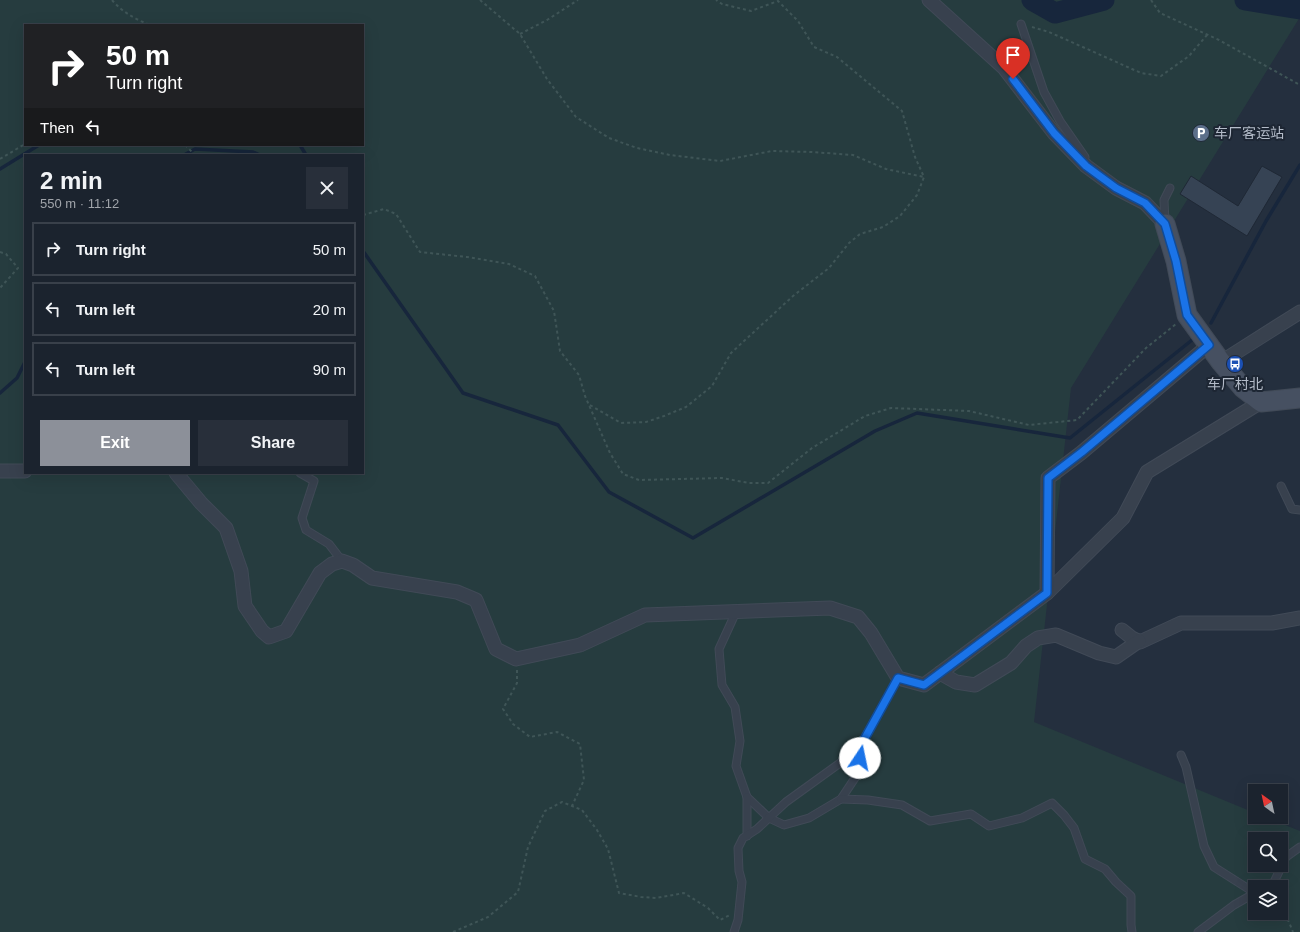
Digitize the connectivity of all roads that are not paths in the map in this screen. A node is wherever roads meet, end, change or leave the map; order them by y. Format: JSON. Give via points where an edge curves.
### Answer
{"nodes":[{"id":1,"x":929,"y":0,"type":"edge"},
{"id":2,"x":1021,"y":24,"type":"road end"},
{"id":3,"x":1095,"y":172,"type":"junction"},
{"id":4,"x":1170,"y":188,"type":"dead end"},
{"id":5,"x":1165,"y":224,"type":"junction"},
{"id":6,"x":1300,"y":312,"type":"edge"},
{"id":7,"x":1209,"y":345,"type":"junction"},
{"id":8,"x":1221,"y":362,"type":"junction"},
{"id":9,"x":1300,"y":398,"type":"edge"},
{"id":10,"x":1261,"y":402,"type":"junction"},
{"id":11,"x":24,"y":471,"type":"edge"},
{"id":12,"x":0,"y":472,"type":"edge"},
{"id":13,"x":177,"y":474,"type":"edge"},
{"id":14,"x":302,"y":474,"type":"edge"},
{"id":15,"x":1280,"y":486,"type":"dead end"},
{"id":16,"x":1300,"y":510,"type":"edge"},
{"id":17,"x":342,"y":561,"type":"junction"},
{"id":18,"x":1047,"y":593,"type":"junction"},
{"id":19,"x":736,"y":612,"type":"junction"},
{"id":20,"x":1300,"y":618,"type":"edge"},
{"id":21,"x":1122,"y":630,"type":"dead end"},
{"id":22,"x":1139,"y":641,"type":"junction"},
{"id":23,"x":940,"y":673,"type":"junction"},
{"id":24,"x":898,"y":678,"type":"junction"},
{"id":25,"x":860,"y":747,"type":"junction"},
{"id":26,"x":1181,"y":755,"type":"dead end"},
{"id":27,"x":747,"y":797,"type":"junction"},
{"id":28,"x":841,"y":799,"type":"junction"},
{"id":29,"x":769,"y":818,"type":"junction"},
{"id":30,"x":746,"y":836,"type":"junction"},
{"id":31,"x":1300,"y":847,"type":"edge"},
{"id":32,"x":1275,"y":880,"type":"edge"},
{"id":33,"x":1248,"y":889,"type":"edge"},
{"id":34,"x":1248,"y":897,"type":"edge"},
{"id":35,"x":734,"y":932,"type":"edge"},
{"id":36,"x":1132,"y":932,"type":"edge"},
{"id":37,"x":1198,"y":932,"type":"edge"}],
"edges":[{"from":1,"to":3,"type":"street","via":[[1004,68],[1054,133]]},
{"from":2,"to":3,"type":"lane","via":[[1044,92],[1060,121]]},
{"from":3,"to":5,"type":"street","via":[[1116,188],[1145,203]]},
{"from":4,"to":5,"type":"lane","via":[[1164,200]]},
{"from":5,"to":7,"type":"street","via":[[1187,315]]},
{"from":6,"to":8,"type":"street"},
{"from":7,"to":8,"type":"street"},
{"from":7,"to":18,"type":"street","via":[[1048,478]]},
{"from":8,"to":10,"type":"street","via":[[1243,388]]},
{"from":9,"to":10,"type":"street"},
{"from":10,"to":18,"type":"street","via":[[1147,472],[1123,518]]},
{"from":11,"to":12,"type":"street"},
{"from":13,"to":17,"type":"street","via":[[226,528],[241,571],[245,606],[269,637],[286,631],[320,573],[332,564]]},
{"from":14,"to":17,"type":"lane","via":[[314,481],[302,518],[306,530],[329,544]]},
{"from":15,"to":16,"type":"lane","via":[[1292,509]]},
{"from":17,"to":19,"type":"street","via":[[372,578],[457,592],[476,600],[496,649],[516,659],[580,645],[646,615]]},
{"from":18,"to":23,"type":"street"},
{"from":19,"to":24,"type":"street","via":[[830,608],[858,617]]},
{"from":19,"to":27,"type":"lane","via":[[719,649],[722,685],[735,707],[740,741],[736,766]]},
{"from":20,"to":22,"type":"street","via":[[1272,623],[1182,622]]},
{"from":21,"to":22,"type":"street"},
{"from":22,"to":23,"type":"street","via":[[1116,657],[1099,653],[1056,635],[1038,638],[1026,646],[1011,663],[975,685],[956,682]]},
{"from":23,"to":24,"type":"street","via":[[924,685]]},
{"from":24,"to":25,"type":"lane"},
{"from":25,"to":28,"type":"lane","via":[[861,769]]},
{"from":25,"to":29,"type":"lane","via":[[786,802]]},
{"from":26,"to":33,"type":"lane","via":[[1204,846],[1214,867]]},
{"from":27,"to":29,"type":"lane"},
{"from":27,"to":30,"type":"lane"},
{"from":28,"to":29,"type":"lane","via":[[809,818],[784,825]]},
{"from":28,"to":36,"type":"lane","via":[[902,805],[930,821],[971,814],[989,826],[1022,818],[1052,804],[1074,828],[1086,859],[1105,869],[1131,896]]},
{"from":29,"to":30,"type":"lane"},
{"from":30,"to":35,"type":"lane","via":[[738,848],[742,882],[738,920]]},
{"from":31,"to":32,"type":"lane","via":[[1286,857]]},
{"from":34,"to":37,"type":"lane"}]}
